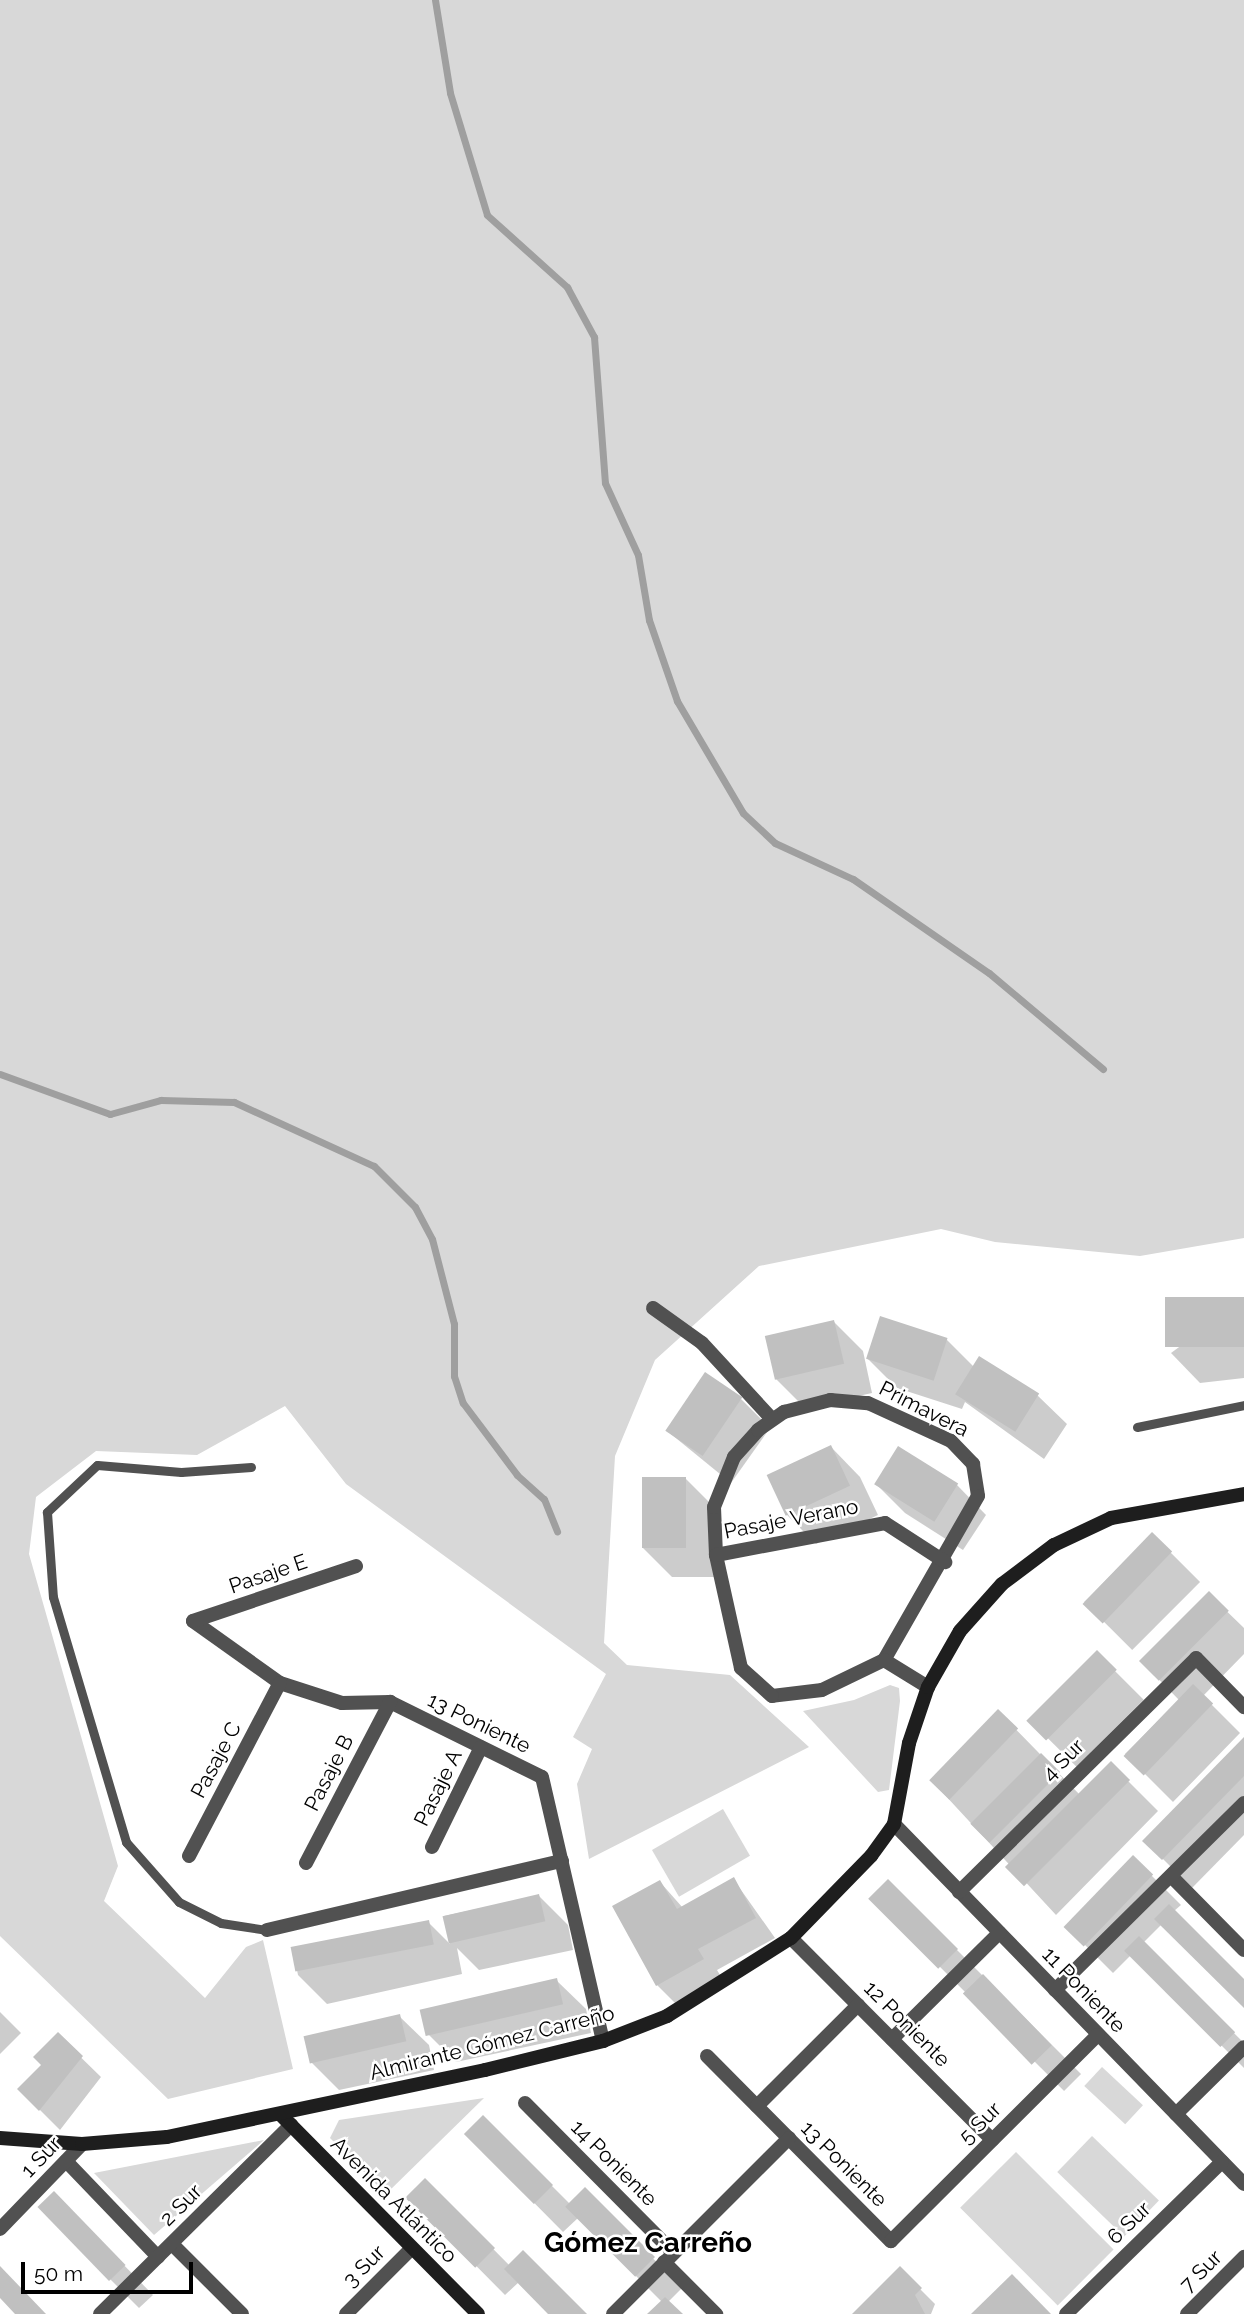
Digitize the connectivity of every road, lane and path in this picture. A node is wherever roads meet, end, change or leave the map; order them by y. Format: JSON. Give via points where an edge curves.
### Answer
{"nodes":[{"id":1,"x":653,"y":1308,"type":"dead end"},
{"id":2,"x":1244,"y":1405,"type":"edge"},
{"id":3,"x":772,"y":1419,"type":"junction"},
{"id":4,"x":1137,"y":1427,"type":"dead end"},
{"id":5,"x":251,"y":1467,"type":"dead end"},
{"id":6,"x":1244,"y":1494,"type":"edge"},
{"id":7,"x":716,"y":1555,"type":"junction"},
{"id":8,"x":945,"y":1562,"type":"junction"},
{"id":9,"x":356,"y":1566,"type":"dead end"},
{"id":10,"x":193,"y":1621,"type":"joint"},
{"id":11,"x":884,"y":1660,"type":"junction"},
{"id":12,"x":280,"y":1683,"type":"junction"},
{"id":13,"x":928,"y":1687,"type":"junction"},
{"id":14,"x":390,"y":1702,"type":"junction"},
{"id":15,"x":1244,"y":1707,"type":"edge"},
{"id":16,"x":481,"y":1747,"type":"junction"},
{"id":17,"x":1244,"y":1803,"type":"edge"},
{"id":18,"x":894,"y":1824,"type":"junction"},
{"id":19,"x":432,"y":1847,"type":"dead end"},
{"id":20,"x":189,"y":1856,"type":"dead end"},
{"id":21,"x":562,"y":1861,"type":"junction"},
{"id":22,"x":306,"y":1863,"type":"dead end"},
{"id":23,"x":1171,"y":1876,"type":"junction"},
{"id":24,"x":959,"y":1892,"type":"junction"},
{"id":25,"x":267,"y":1930,"type":"joint"},
{"id":26,"x":999,"y":1933,"type":"junction"},
{"id":27,"x":791,"y":1938,"type":"junction"},
{"id":28,"x":1244,"y":1950,"type":"edge"},
{"id":29,"x":1055,"y":1990,"type":"junction"},
{"id":30,"x":858,"y":2005,"type":"junction"},
{"id":31,"x":1098,"y":2035,"type":"junction"},
{"id":32,"x":892,"y":2039,"type":"junction"},
{"id":33,"x":603,"y":2041,"type":"junction"},
{"id":34,"x":1244,"y":2047,"type":"edge"},
{"id":35,"x":707,"y":2056,"type":"dead end"},
{"id":36,"x":524,"y":2103,"type":"dead end"},
{"id":37,"x":757,"y":2106,"type":"junction"},
{"id":38,"x":1176,"y":2114,"type":"junction"},
{"id":39,"x":286,"y":2120,"type":"junction"},
{"id":40,"x":0,"y":2138,"type":"edge"},
{"id":41,"x":789,"y":2138,"type":"junction"},
{"id":42,"x":992,"y":2140,"type":"junction"},
{"id":43,"x":82,"y":2144,"type":"junction"},
{"id":44,"x":66,"y":2161,"type":"junction"},
{"id":45,"x":1222,"y":2162,"type":"junction"},
{"id":46,"x":1244,"y":2184,"type":"edge"},
{"id":47,"x":2,"y":2223,"type":"edge"},
{"id":48,"x":891,"y":2241,"type":"joint"},
{"id":49,"x":172,"y":2244,"type":"junction"},
{"id":50,"x":412,"y":2248,"type":"junction"},
{"id":51,"x":158,"y":2257,"type":"junction"},
{"id":52,"x":1244,"y":2257,"type":"edge"},
{"id":53,"x":669,"y":2258,"type":"junction"},
{"id":54,"x":100,"y":2314,"type":"edge"},
{"id":55,"x":242,"y":2314,"type":"edge"},
{"id":56,"x":346,"y":2314,"type":"edge"},
{"id":57,"x":478,"y":2314,"type":"edge"},
{"id":58,"x":613,"y":2314,"type":"edge"},
{"id":59,"x":716,"y":2314,"type":"edge"},
{"id":60,"x":1066,"y":2314,"type":"edge"},
{"id":61,"x":1186,"y":2314,"type":"edge"}],
"edges":[{"from":1,"to":3,"type":"street","via":[[702,1343]]},
{"from":2,"to":4,"type":"lane"},
{"from":3,"to":7,"type":"street","name":"Primavera","via":[[745,1442],[725,1472],[714,1507]]},
{"from":3,"to":8,"type":"street","name":"Primavera","via":[[810,1403],[868,1403],[960,1448],[973,1464],[978,1496]]},
{"from":5,"to":25,"type":"lane","via":[[181,1472],[97,1465],[47,1512],[53,1597],[126,1842],[179,1902],[221,1923]]},
{"from":6,"to":13,"type":"street","name":"Almirante Gómez Carreño","via":[[1132,1511],[1054,1545],[980,1606]]},
{"from":7,"to":8,"type":"street","name":"Pasaje Verano","via":[[885,1523]]},
{"from":7,"to":11,"type":"street","name":"Primavera","via":[[741,1668],[762,1692],[783,1698],[822,1690]]},
{"from":8,"to":11,"type":"street","name":"Primavera"},
{"from":9,"to":10,"type":"street","name":"Pasaje E"},
{"from":10,"to":12,"type":"street","name":"13 Poniente"},
{"from":11,"to":13,"type":"street"},
{"from":12,"to":14,"type":"street","name":"13 Poniente","via":[[342,1703]]},
{"from":12,"to":20,"type":"street","name":"Pasaje C"},
{"from":13,"to":18,"type":"street","name":"Almirante Gómez Carreño","via":[[909,1743]]},
{"from":14,"to":16,"type":"street","name":"13 Poniente"},
{"from":14,"to":22,"type":"street","name":"Pasaje B"},
{"from":15,"to":24,"type":"street","name":"4 Sur","via":[[1196,1658]]},
{"from":16,"to":19,"type":"street","name":"Pasaje A"},
{"from":16,"to":21,"type":"street","name":"13 Poniente","via":[[542,1777]]},
{"from":17,"to":23,"type":"street"},
{"from":18,"to":24,"type":"street","name":"11 Poniente"},
{"from":18,"to":27,"type":"street","name":"Almirante Gómez Carreño","via":[[846,1885]]},
{"from":21,"to":25,"type":"street"},
{"from":21,"to":33,"type":"street","name":"13 Poniente"},
{"from":23,"to":28,"type":"street"},
{"from":23,"to":29,"type":"street"},
{"from":24,"to":26,"type":"street","name":"11 Poniente"},
{"from":26,"to":29,"type":"street","name":"11 Poniente"},
{"from":26,"to":32,"type":"street"},
{"from":27,"to":30,"type":"street","name":"12 Poniente"},
{"from":27,"to":33,"type":"street","name":"Almirante Gómez Carreño","via":[[704,1997]]},
{"from":29,"to":31,"type":"street","name":"11 Poniente"},
{"from":30,"to":32,"type":"street","name":"12 Poniente"},
{"from":30,"to":37,"type":"street"},
{"from":31,"to":38,"type":"street","name":"11 Poniente"},
{"from":31,"to":42,"type":"street","name":"5 Sur"},
{"from":32,"to":42,"type":"street","name":"12 Poniente"},
{"from":33,"to":39,"type":"street","name":"Almirante Gómez Carreño"},
{"from":34,"to":38,"type":"street"},
{"from":35,"to":37,"type":"street","name":"13 Poniente"},
{"from":36,"to":53,"type":"street","name":"14 Poniente"},
{"from":37,"to":41,"type":"street","name":"13 Poniente"},
{"from":38,"to":45,"type":"street","name":"11 Poniente"},
{"from":39,"to":43,"type":"street","name":"Almirante Gómez Carreño"},
{"from":39,"to":49,"type":"street","name":"2 Sur"},
{"from":39,"to":50,"type":"street","name":"Avenida Atlántico"},
{"from":40,"to":43,"type":"street","name":"Almirante Gómez Carreño"},
{"from":41,"to":48,"type":"street","name":"13 Poniente"},
{"from":41,"to":53,"type":"street"},
{"from":42,"to":48,"type":"street","name":"5 Sur"},
{"from":43,"to":44,"type":"street","name":"1 Sur"},
{"from":44,"to":47,"type":"street","name":"1 Sur"},
{"from":44,"to":51,"type":"street"},
{"from":45,"to":46,"type":"street","name":"11 Poniente"},
{"from":45,"to":60,"type":"street","name":"6 Sur"},
{"from":49,"to":51,"type":"street","name":"2 Sur"},
{"from":49,"to":55,"type":"street"},
{"from":50,"to":56,"type":"street","name":"3 Sur"},
{"from":50,"to":57,"type":"street","name":"Avenida Atlántico"},
{"from":51,"to":54,"type":"street","name":"2 Sur"},
{"from":52,"to":61,"type":"street","name":"7 Sur"},
{"from":53,"to":58,"type":"street"},
{"from":53,"to":59,"type":"street","name":"14 Poniente"}]}
